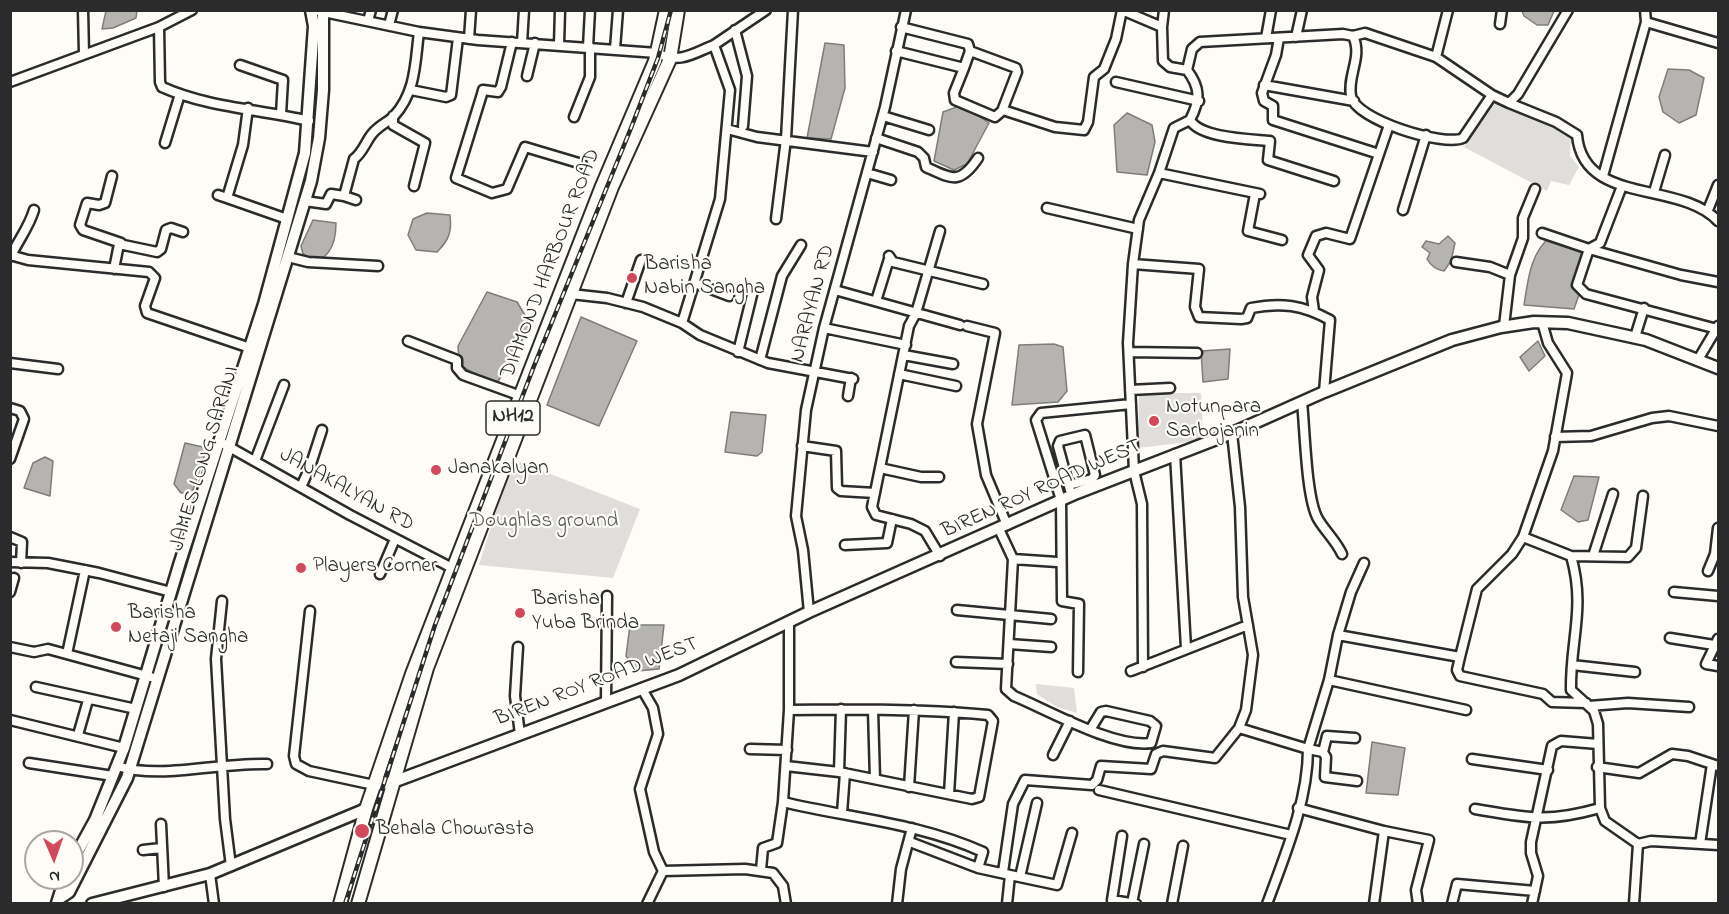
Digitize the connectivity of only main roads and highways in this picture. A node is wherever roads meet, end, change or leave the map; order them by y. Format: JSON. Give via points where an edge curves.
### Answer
{"nodes":[{"id":1,"x":311,"y":10,"type":"edge"},
{"id":2,"x":666,"y":10,"type":"edge"},
{"id":3,"x":678,"y":10,"type":"edge"},
{"id":4,"x":320,"y":11,"type":"edge"},
{"id":5,"x":631,"y":132,"type":"junction"},
{"id":6,"x":254,"y":349,"type":"junction"},
{"id":7,"x":1719,"y":368,"type":"edge"},
{"id":8,"x":226,"y":445,"type":"junction"},
{"id":9,"x":458,"y":571,"type":"junction"},
{"id":10,"x":416,"y":683,"type":"junction"},
{"id":11,"x":393,"y":782,"type":"junction"},
{"id":12,"x":374,"y":785,"type":"junction"},
{"id":13,"x":366,"y":808,"type":"junction"},
{"id":14,"x":84,"y":840,"type":"edge"},
{"id":15,"x":58,"y":901,"type":"edge"},
{"id":16,"x":110,"y":901,"type":"edge"},
{"id":17,"x":92,"y":903,"type":"edge"},
{"id":18,"x":340,"y":903,"type":"edge"},
{"id":19,"x":358,"y":903,"type":"edge"}],
"edges":[{"from":1,"to":6,"type":"main road","via":[[314,26],[304,160]]},
{"from":2,"to":5,"type":"highway","name":"DIAMOND HARBOUR ROAD","number":"NH12","via":[[657,53]]},
{"from":3,"to":5,"type":"highway","name":"DIAMOND HARBOUR ROAD","number":"NH12","via":[[670,59]]},
{"from":4,"to":6,"type":"main road","name":"JAMES LONG SARANI","via":[[323,90],[319,138],[288,257]]},
{"from":5,"to":9,"type":"highway","name":"DIAMOND HARBOUR ROAD","number":"NH12","via":[[571,294]]},
{"from":5,"to":9,"type":"highway","name":"DIAMOND HARBOUR ROAD","number":"NH12","via":[[521,396]]},
{"from":6,"to":8,"type":"main road","name":"JAMES LONG SARANI"},
{"from":7,"to":11,"type":"main road","name":"BIREN ROY ROAD WEST","via":[[1635,337],[1568,323],[1504,326],[1452,340],[1232,433],[1134,471],[1070,490],[1061,500],[809,612],[679,675]]},
{"from":8,"to":14,"type":"main road","via":[[171,592],[124,748]]},
{"from":8,"to":15,"type":"main road","name":"JAMES LONG SARANI","via":[[129,770],[69,892]]},
{"from":9,"to":10,"type":"highway","name":"DIAMOND HARBOUR ROAD","number":"NH12"},
{"from":10,"to":11,"type":"highway","name":"DIAMOND HARBOUR ROAD","number":"NH12"},
{"from":10,"to":12,"type":"highway","name":"DIAMOND HARBOUR ROAD","number":"NH12"},
{"from":11,"to":12,"type":"main road","name":"BIREN ROY ROAD WEST"},
{"from":11,"to":19,"type":"highway","name":"DIAMOND HARBOUR ROAD","number":"NH12"},
{"from":12,"to":13,"type":"highway","name":"DIAMOND HARBOUR ROAD","number":"NH12"},
{"from":13,"to":16,"type":"main road","via":[[210,874]]},
{"from":13,"to":18,"type":"highway","name":"DIAMOND HARBOUR ROAD","number":"NH12"},
{"from":16,"to":17,"type":"main road"}]}
